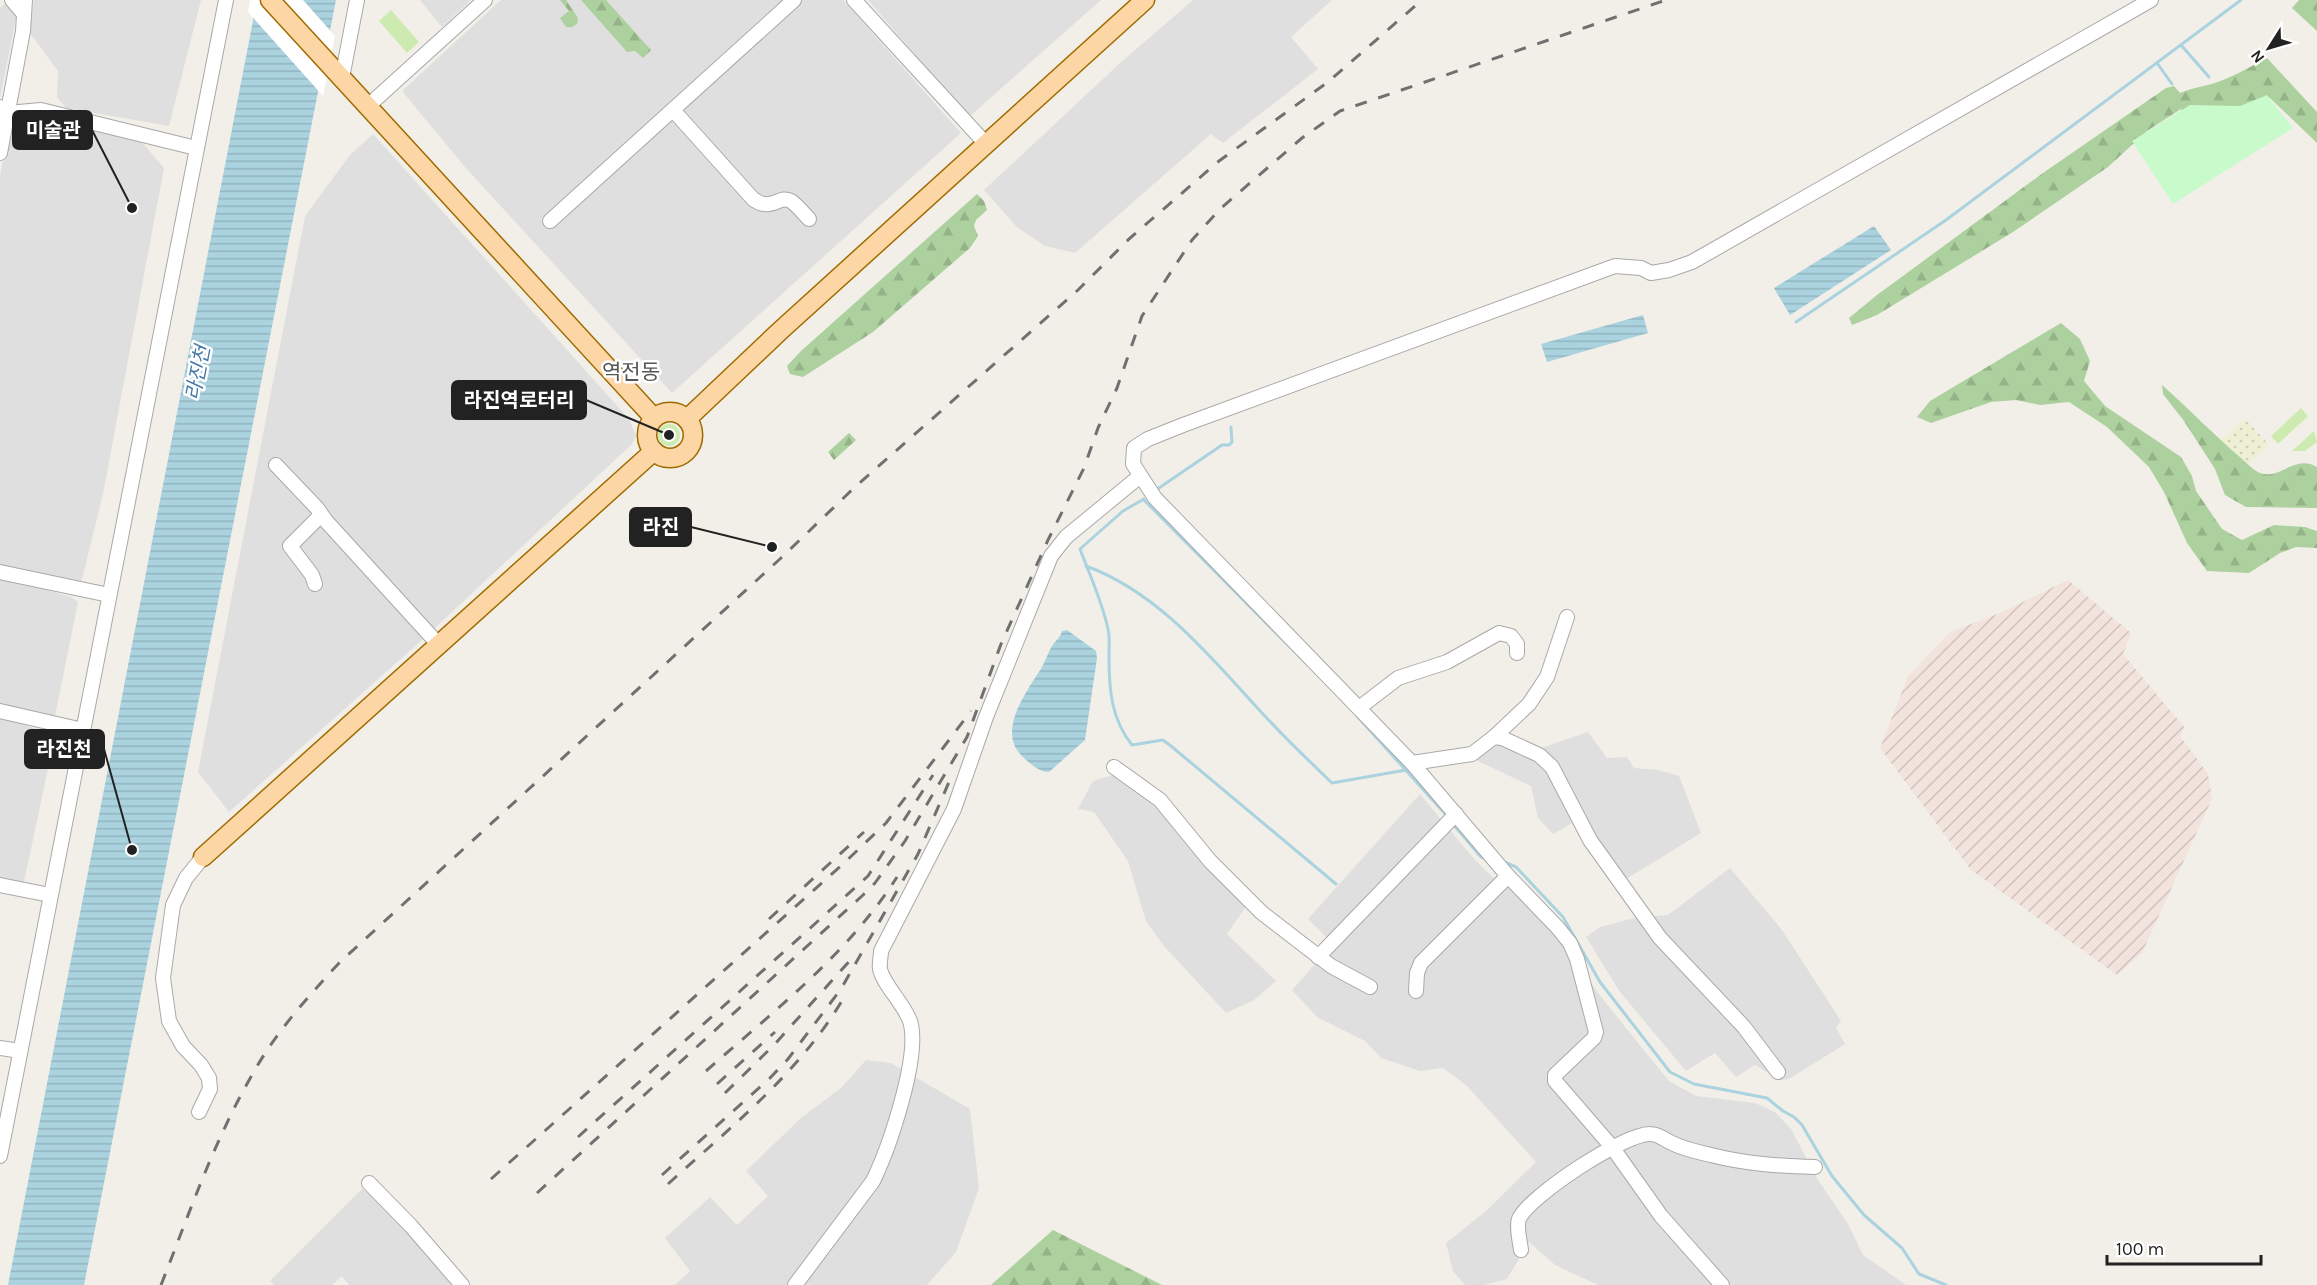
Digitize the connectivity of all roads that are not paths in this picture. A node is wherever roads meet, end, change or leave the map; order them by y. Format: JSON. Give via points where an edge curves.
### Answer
{"nodes":[{"id":1,"x":12,"y":0,"type":"edge"},
{"id":2,"x":226,"y":0,"type":"edge"},
{"id":3,"x":270,"y":0,"type":"edge"},
{"id":4,"x":357,"y":0,"type":"edge"},
{"id":5,"x":485,"y":0,"type":"edge"},
{"id":6,"x":794,"y":0,"type":"edge"},
{"id":7,"x":854,"y":0,"type":"edge"},
{"id":8,"x":1145,"y":0,"type":"edge"},
{"id":9,"x":2151,"y":0,"type":"edge"},
{"id":10,"x":25,"y":7,"type":"edge"},
{"id":11,"x":335,"y":72,"type":"junction"},
{"id":12,"x":368,"y":106,"type":"junction"},
{"id":13,"x":4,"y":110,"type":"edge"},
{"id":14,"x":673,"y":110,"type":"junction"},
{"id":15,"x":987,"y":145,"type":"junction"},
{"id":16,"x":196,"y":148,"type":"junction"},
{"id":17,"x":0,"y":153,"type":"edge"},
{"id":18,"x":809,"y":219,"type":"dead end"},
{"id":19,"x":550,"y":221,"type":"dead end"},
{"id":20,"x":654,"y":418,"type":"junction"},
{"id":21,"x":687,"y":419,"type":"junction"},
{"id":22,"x":654,"y":451,"type":"junction"},
{"id":23,"x":276,"y":465,"type":"dead end"},
{"id":24,"x":1140,"y":476,"type":"junction"},
{"id":25,"x":321,"y":515,"type":"junction"},
{"id":26,"x":0,"y":572,"type":"edge"},
{"id":27,"x":315,"y":584,"type":"dead end"},
{"id":28,"x":109,"y":595,"type":"junction"},
{"id":29,"x":1567,"y":617,"type":"dead end"},
{"id":30,"x":439,"y":645,"type":"junction"},
{"id":31,"x":1517,"y":653,"type":"dead end"},
{"id":32,"x":1359,"y":708,"type":"junction"},
{"id":33,"x":0,"y":711,"type":"edge"},
{"id":34,"x":83,"y":730,"type":"junction"},
{"id":35,"x":1494,"y":737,"type":"junction"},
{"id":36,"x":1412,"y":764,"type":"junction"},
{"id":37,"x":1114,"y":767,"type":"dead end"},
{"id":38,"x":1456,"y":814,"type":"junction"},
{"id":39,"x":202,"y":857,"type":"joint"},
{"id":40,"x":1500,"y":866,"type":"junction"},
{"id":41,"x":0,"y":885,"type":"edge"},
{"id":42,"x":50,"y":896,"type":"junction"},
{"id":43,"x":1318,"y":957,"type":"junction"},
{"id":44,"x":1370,"y":987,"type":"dead end"},
{"id":45,"x":1416,"y":992,"type":"dead end"},
{"id":46,"x":0,"y":1048,"type":"edge"},
{"id":47,"x":20,"y":1051,"type":"junction"},
{"id":48,"x":1778,"y":1072,"type":"dead end"},
{"id":49,"x":199,"y":1112,"type":"dead end"},
{"id":50,"x":1612,"y":1147,"type":"junction"},
{"id":51,"x":0,"y":1156,"type":"edge"},
{"id":52,"x":1815,"y":1167,"type":"dead end"},
{"id":53,"x":369,"y":1183,"type":"dead end"},
{"id":54,"x":1521,"y":1251,"type":"dead end"},
{"id":55,"x":462,"y":1285,"type":"edge"},
{"id":56,"x":795,"y":1285,"type":"edge"},
{"id":57,"x":1722,"y":1285,"type":"edge"}],
"edges":[{"from":1,"to":10,"type":"street"},
{"from":2,"to":16,"type":"street"},
{"from":3,"to":11,"type":"main road"},
{"from":4,"to":11,"type":"street"},
{"from":5,"to":12,"type":"street"},
{"from":6,"to":14,"type":"street"},
{"from":7,"to":15,"type":"street"},
{"from":8,"to":15,"type":"main road"},
{"from":9,"to":24,"type":"street","via":[[1692,262],[1651,273],[1615,266],[1183,425],[1134,448],[1133,464]]},
{"from":10,"to":13,"type":"street"},
{"from":11,"to":12,"type":"main road"},
{"from":12,"to":20,"type":"main road"},
{"from":13,"to":16,"type":"street","via":[[41,110]]},
{"from":13,"to":17,"type":"street"},
{"from":14,"to":18,"type":"street","via":[[753,199],[761,205],[791,201]]},
{"from":14,"to":19,"type":"street"},
{"from":15,"to":21,"type":"main road"},
{"from":16,"to":28,"type":"street"},
{"from":20,"to":21,"type":"main road","via":[[671,412]]},
{"from":20,"to":22,"type":"main road","via":[[647,435]]},
{"from":21,"to":22,"type":"main road","via":[[694,436],[687,452],[670,458]]},
{"from":22,"to":30,"type":"main road"},
{"from":23,"to":25,"type":"street"},
{"from":24,"to":32,"type":"street","via":[[1155,498]]},
{"from":24,"to":56,"type":"street","via":[[1079,525],[1051,556],[954,809],[881,951],[881,973],[902,1004],[914,1036],[906,1081],[873,1180]]},
{"from":25,"to":27,"type":"street","via":[[290,546]]},
{"from":25,"to":30,"type":"street"},
{"from":26,"to":28,"type":"street"},
{"from":28,"to":34,"type":"street"},
{"from":29,"to":35,"type":"street","via":[[1547,677],[1530,704]]},
{"from":30,"to":39,"type":"main road"},
{"from":31,"to":32,"type":"street","via":[[1511,636],[1499,633],[1447,662],[1398,678]]},
{"from":32,"to":36,"type":"street"},
{"from":33,"to":34,"type":"street"},
{"from":34,"to":42,"type":"street"},
{"from":35,"to":36,"type":"street","via":[[1472,754]]},
{"from":35,"to":48,"type":"street","via":[[1539,755],[1552,767],[1590,840],[1660,938],[1744,1027]]},
{"from":36,"to":38,"type":"street"},
{"from":37,"to":43,"type":"street","via":[[1160,800],[1238,890]]},
{"from":38,"to":40,"type":"street"},
{"from":38,"to":43,"type":"street"},
{"from":39,"to":49,"type":"street","via":[[173,905],[163,978],[169,1021],[209,1078],[210,1089]]},
{"from":40,"to":45,"type":"street","via":[[1420,963]]},
{"from":40,"to":50,"type":"street","via":[[1558,928],[1577,959],[1596,1032],[1556,1075],[1555,1081]]},
{"from":41,"to":42,"type":"street"},
{"from":42,"to":47,"type":"street"},
{"from":43,"to":44,"type":"street"},
{"from":46,"to":47,"type":"street"},
{"from":47,"to":51,"type":"street"},
{"from":50,"to":52,"type":"street","via":[[1648,1133],[1673,1144],[1758,1165]]},
{"from":50,"to":54,"type":"street","via":[[1527,1206],[1518,1221]]},
{"from":50,"to":57,"type":"street","via":[[1661,1216]]},
{"from":53,"to":55,"type":"street"}]}
